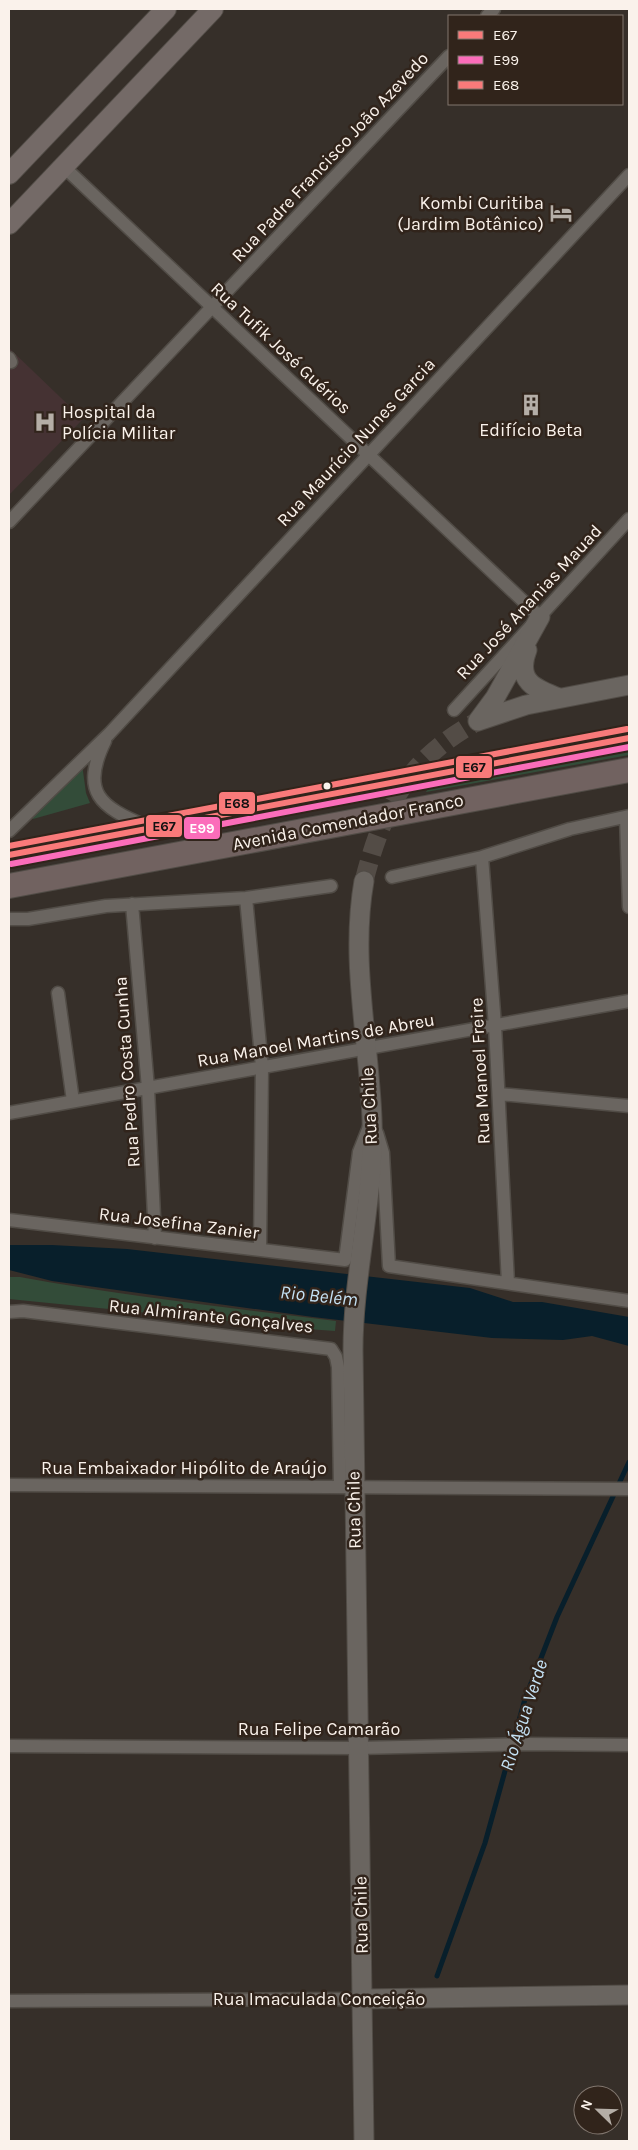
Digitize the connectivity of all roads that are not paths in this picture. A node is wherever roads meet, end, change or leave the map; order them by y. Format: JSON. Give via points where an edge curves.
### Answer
{"nodes":[{"id":1,"x":166,"y":9,"type":"edge"},
{"id":2,"x":213,"y":9,"type":"edge"},
{"id":3,"x":448,"y":57,"type":"edge"},
{"id":4,"x":105,"y":73,"type":"junction"},
{"id":5,"x":130,"y":96,"type":"junction"},
{"id":6,"x":63,"y":166,"type":"junction"},
{"id":7,"x":9,"y":174,"type":"edge"},
{"id":8,"x":629,"y":175,"type":"edge"},
{"id":9,"x":9,"y":224,"type":"edge"},
{"id":10,"x":212,"y":307,"type":"junction"},
{"id":11,"x":368,"y":454,"type":"junction"},
{"id":12,"x":629,"y":519,"type":"edge"},
{"id":13,"x":9,"y":522,"type":"edge"},
{"id":14,"x":540,"y":617,"type":"junction"},
{"id":15,"x":629,"y":685,"type":"edge"},
{"id":16,"x":559,"y":698,"type":"junction"},
{"id":17,"x":454,"y":710,"type":"dead end"},
{"id":18,"x":109,"y":734,"type":"junction"},
{"id":19,"x":629,"y":738,"type":"edge"},
{"id":20,"x":629,"y":770,"type":"edge"},
{"id":21,"x":627,"y":817,"type":"edge"},
{"id":22,"x":150,"y":828,"type":"junction"},
{"id":23,"x":9,"y":831,"type":"edge"},
{"id":24,"x":9,"y":855,"type":"edge"},
{"id":25,"x":482,"y":857,"type":"junction"},
{"id":26,"x":392,"y":877,"type":"dead end"},
{"id":27,"x":364,"y":881,"type":"tunnel mouth"},
{"id":28,"x":9,"y":886,"type":"edge"},
{"id":29,"x":330,"y":886,"type":"dead end"},
{"id":30,"x":246,"y":898,"type":"junction"},
{"id":31,"x":132,"y":904,"type":"junction"},
{"id":32,"x":629,"y":907,"type":"edge"},
{"id":33,"x":9,"y":919,"type":"edge"},
{"id":34,"x":58,"y":993,"type":"dead end"},
{"id":35,"x":629,"y":1002,"type":"edge"},
{"id":36,"x":495,"y":1026,"type":"junction"},
{"id":37,"x":366,"y":1049,"type":"junction"},
{"id":38,"x":262,"y":1067,"type":"junction"},
{"id":39,"x":148,"y":1088,"type":"junction"},
{"id":40,"x":500,"y":1094,"type":"junction"},
{"id":41,"x":73,"y":1101,"type":"junction"},
{"id":42,"x":629,"y":1106,"type":"edge"},
{"id":43,"x":9,"y":1113,"type":"edge"},
{"id":44,"x":372,"y":1119,"type":"junction"},
{"id":45,"x":9,"y":1220,"type":"edge"},
{"id":46,"x":155,"y":1238,"type":"junction"},
{"id":47,"x":260,"y":1250,"type":"junction"},
{"id":48,"x":508,"y":1283,"type":"junction"},
{"id":49,"x":629,"y":1301,"type":"edge"},
{"id":50,"x":9,"y":1312,"type":"edge"},
{"id":51,"x":9,"y":1485,"type":"edge"},
{"id":52,"x":347,"y":1487,"type":"junction"},
{"id":53,"x":629,"y":1488,"type":"edge"},
{"id":54,"x":629,"y":1745,"type":"edge"},
{"id":55,"x":9,"y":1746,"type":"edge"},
{"id":56,"x":358,"y":1748,"type":"junction"},
{"id":57,"x":629,"y":1995,"type":"edge"},
{"id":58,"x":362,"y":1999,"type":"junction"},
{"id":59,"x":9,"y":2001,"type":"edge"},
{"id":60,"x":364,"y":2141,"type":"edge"}],
"edges":[{"from":1,"to":4,"type":"main road"},
{"from":2,"to":5,"type":"main road"},
{"from":3,"to":10,"type":"street","name":"Rua Padre Francisco João Azevedo"},
{"from":4,"to":5,"type":"main road"},
{"from":4,"to":7,"type":"main road"},
{"from":5,"to":6,"type":"main road"},
{"from":6,"to":9,"type":"main road"},
{"from":6,"to":10,"type":"street","name":"Rua Tufik José Guérios"},
{"from":8,"to":11,"type":"street","name":"Rua Maurício Nunes Garcia"},
{"from":10,"to":11,"type":"street","name":"Rua Tufik José Guérios"},
{"from":10,"to":13,"type":"street","name":"Rua Padre Francisco João Azevedo"},
{"from":11,"to":14,"type":"street","name":"Rua Tufik José Guérios"},
{"from":11,"to":18,"type":"street","name":"Rua Maurício Nunes Garcia"},
{"from":12,"to":14,"type":"street","name":"Rua José Ananias Mauad"},
{"from":14,"to":16,"type":"main road","via":[[525,655],[524,676],[532,686]]},
{"from":14,"to":16,"type":"main road","via":[[495,698],[478,721]]},
{"from":14,"to":17,"type":"street","name":"Rua José Ananias Mauad"},
{"from":15,"to":16,"type":"main road"},
{"from":18,"to":22,"type":"street","name":"Rua Maurício Nunes Garcia","via":[[94,774],[98,795],[110,809]]},
{"from":18,"to":23,"type":"street","name":"Rua Maurício Nunes Garcia"},
{"from":19,"to":22,"type":"highway","name":"Avenida Comendador Franco"},
{"from":20,"to":28,"type":"highway","name":"Avenida Comendador Franco"},
{"from":21,"to":25,"type":"street","via":[[570,829]]},
{"from":21,"to":32,"type":"street"},
{"from":22,"to":24,"type":"highway","name":"Avenida Comendador Franco"},
{"from":25,"to":26,"type":"street"},
{"from":25,"to":36,"type":"street","name":"Rua Manoel Freire"},
{"from":27,"to":37,"type":"main road","name":"Rua Chile","via":[[358,941]]},
{"from":29,"to":30,"type":"street"},
{"from":30,"to":31,"type":"street"},
{"from":30,"to":38,"type":"street"},
{"from":31,"to":33,"type":"street"},
{"from":31,"to":39,"type":"street","name":"Rua Pedro Costa Cunha"},
{"from":34,"to":41,"type":"street"},
{"from":35,"to":36,"type":"street","name":"Rua Manoel Martins de Abreu"},
{"from":36,"to":37,"type":"street","name":"Rua Manoel Martins de Abreu"},
{"from":36,"to":40,"type":"street","name":"Rua Manoel Freire"},
{"from":37,"to":38,"type":"street","name":"Rua Manoel Martins de Abreu"},
{"from":37,"to":44,"type":"main road","name":"Rua Chile"},
{"from":38,"to":39,"type":"street","name":"Rua Manoel Martins de Abreu"},
{"from":38,"to":47,"type":"street"},
{"from":39,"to":41,"type":"street","name":"Rua Manoel Martins de Abreu"},
{"from":39,"to":46,"type":"street","name":"Rua Pedro Costa Cunha"},
{"from":40,"to":42,"type":"street"},
{"from":40,"to":48,"type":"street","name":"Rua Manoel Freire"},
{"from":41,"to":43,"type":"street","name":"Rua Manoel Martins de Abreu"},
{"from":44,"to":47,"type":"street","name":"Rua Josefina Zanier","via":[[359,1152],[345,1260]]},
{"from":44,"to":48,"type":"street","via":[[383,1153],[389,1266]]},
{"from":44,"to":52,"type":"main road","name":"Rua Chile","via":[[370,1178],[354,1298]]},
{"from":45,"to":46,"type":"street","name":"Rua Josefina Zanier"},
{"from":46,"to":47,"type":"street","name":"Rua Josefina Zanier"},
{"from":48,"to":49,"type":"street"},
{"from":50,"to":52,"type":"street","name":"Rua Almirante Gonçalves","via":[[23,1311],[331,1349],[338,1367]]},
{"from":51,"to":52,"type":"street","name":"Rua Embaixador Hipólito de Araújo"},
{"from":52,"to":53,"type":"street","name":"Rua Embaixador Hipólito de Araújo"},
{"from":52,"to":56,"type":"main road","name":"Rua Chile"},
{"from":54,"to":56,"type":"street","name":"Rua Felipe Camarão"},
{"from":55,"to":56,"type":"street","name":"Rua Felipe Camarão"},
{"from":56,"to":58,"type":"main road","name":"Rua Chile"},
{"from":57,"to":58,"type":"main road","name":"Rua Imaculada Conceição"},
{"from":58,"to":59,"type":"street","name":"Rua Imaculada Conceição"},
{"from":58,"to":60,"type":"main road","name":"Rua Chile"}]}
